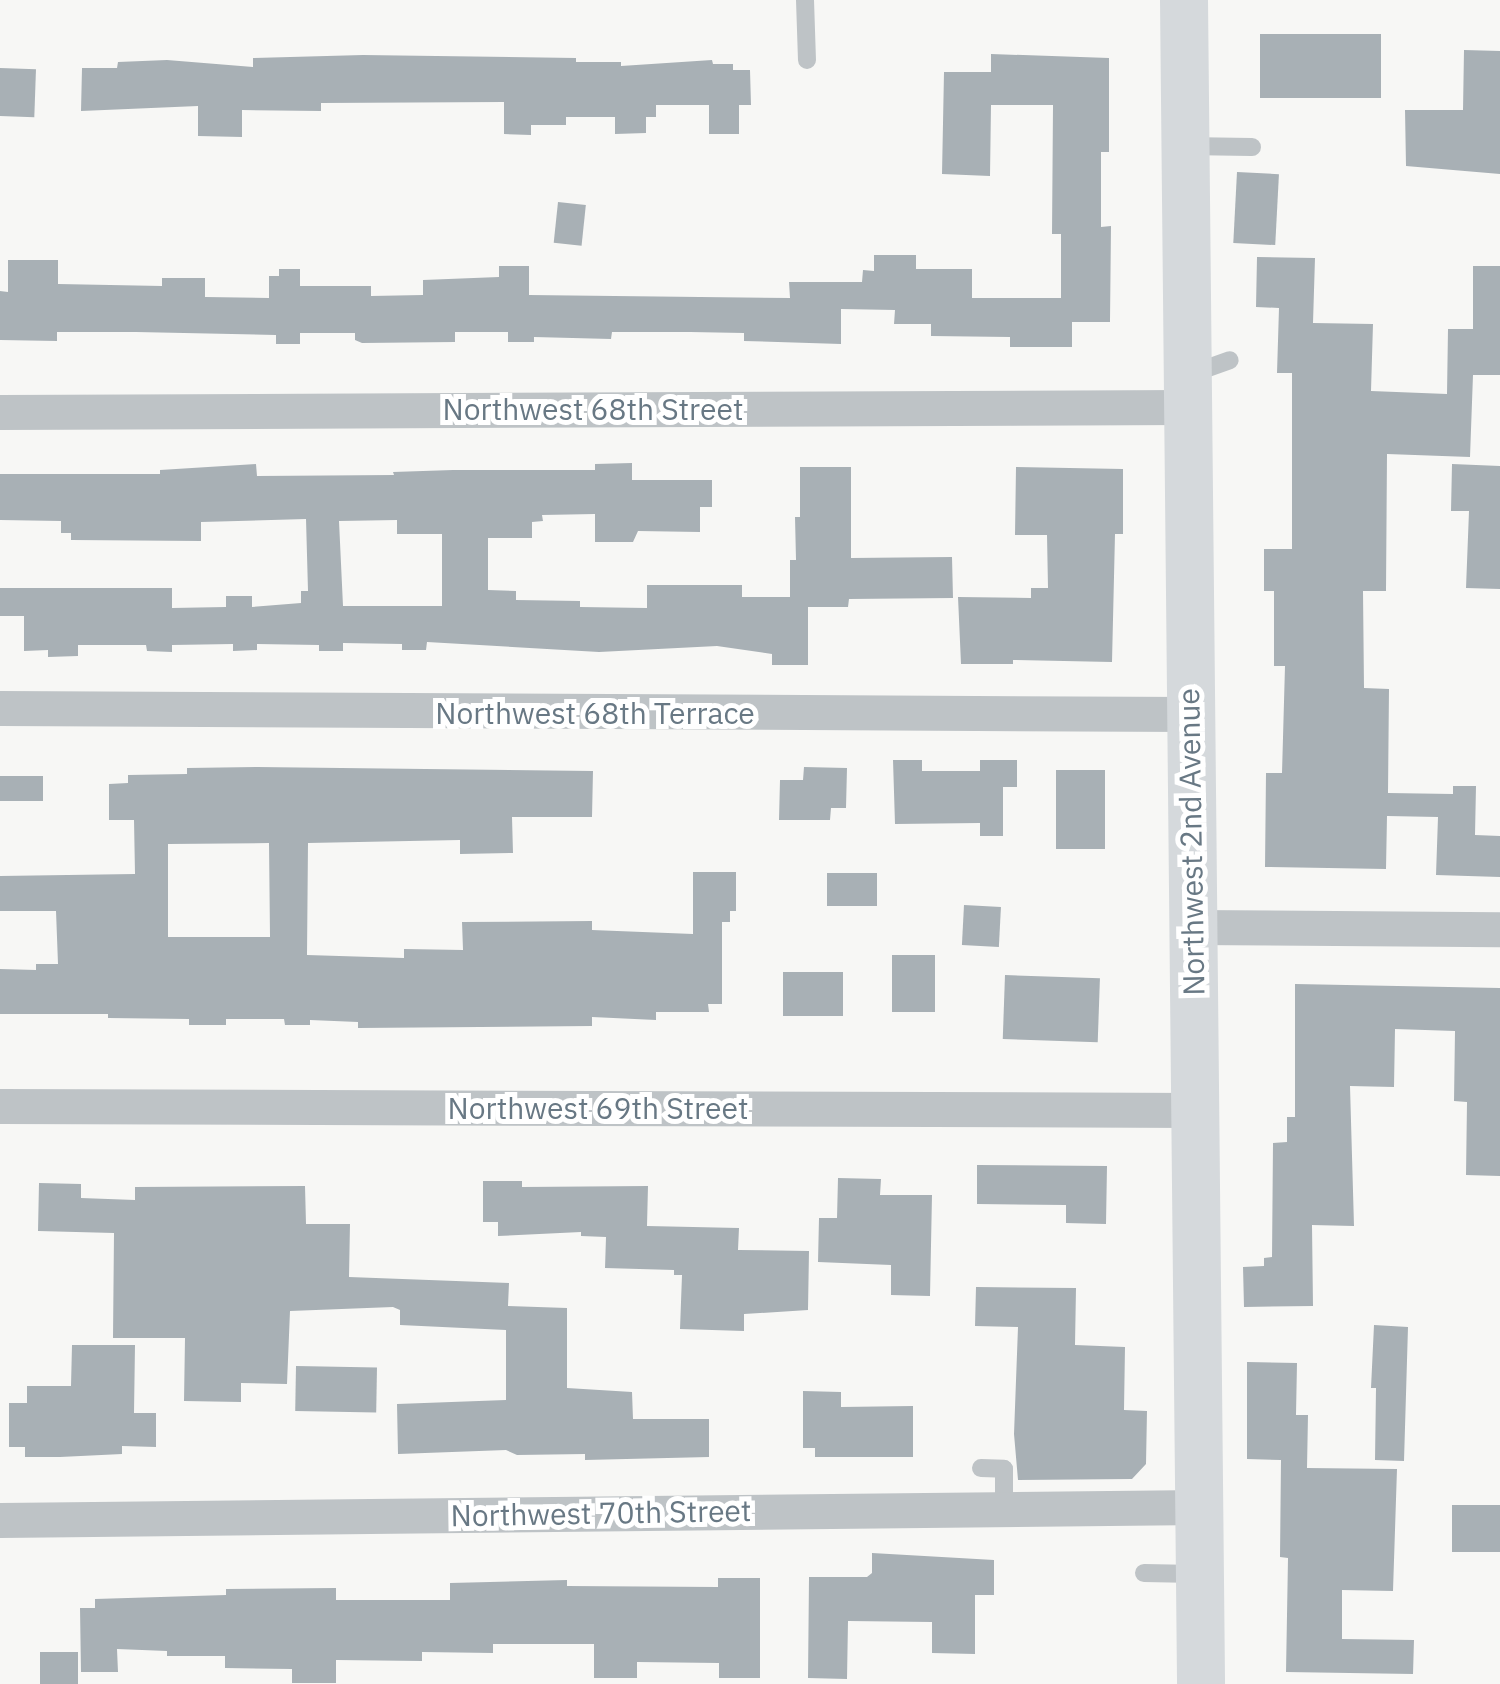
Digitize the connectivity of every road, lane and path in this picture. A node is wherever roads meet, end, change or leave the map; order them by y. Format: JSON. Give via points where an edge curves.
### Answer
{"nodes":[{"id":1,"x":805,"y":0,"type":"edge"},
{"id":2,"x":1184,"y":0,"type":"edge"},
{"id":3,"x":806,"y":60,"type":"dead end"},
{"id":4,"x":1185,"y":146,"type":"junction"},
{"id":5,"x":1252,"y":147,"type":"dead end"},
{"id":6,"x":1230,"y":360,"type":"dead end"},
{"id":7,"x":1186,"y":391,"type":"junction"},
{"id":8,"x":0,"y":412,"type":"edge"},
{"id":9,"x":0,"y":708,"type":"edge"},
{"id":10,"x":1190,"y":714,"type":"junction"},
{"id":11,"x":1192,"y":927,"type":"junction"},
{"id":12,"x":1500,"y":929,"type":"edge"},
{"id":13,"x":0,"y":1106,"type":"edge"},
{"id":14,"x":1195,"y":1110,"type":"junction"},
{"id":15,"x":981,"y":1468,"type":"dead end"},
{"id":16,"x":1202,"y":1506,"type":"junction"},
{"id":17,"x":1004,"y":1509,"type":"junction"},
{"id":18,"x":0,"y":1520,"type":"edge"},
{"id":19,"x":1144,"y":1573,"type":"dead end"},
{"id":20,"x":1202,"y":1574,"type":"junction"},
{"id":21,"x":1201,"y":1684,"type":"edge"}],
"edges":[{"from":1,"to":3,"type":"lane"},
{"from":2,"to":4,"type":"street","name":"Northwest 2nd Avenue"},
{"from":4,"to":5,"type":"lane"},
{"from":4,"to":7,"type":"street","name":"Northwest 2nd Avenue"},
{"from":6,"to":7,"type":"lane"},
{"from":7,"to":8,"type":"street","name":"Northwest 68th Street"},
{"from":7,"to":10,"type":"street","name":"Northwest 2nd Avenue"},
{"from":9,"to":10,"type":"street","name":"Northwest 68th Terrace"},
{"from":10,"to":11,"type":"street","name":"Northwest 2nd Avenue"},
{"from":11,"to":12,"type":"street"},
{"from":11,"to":14,"type":"street","name":"Northwest 2nd Avenue"},
{"from":13,"to":14,"type":"street","name":"Northwest 69th Street"},
{"from":14,"to":16,"type":"street","name":"Northwest 2nd Avenue"},
{"from":15,"to":17,"type":"lane","via":[[1004,1469]]},
{"from":16,"to":17,"type":"street","name":"Northwest 70th Street"},
{"from":16,"to":20,"type":"street","name":"Northwest 2nd Avenue"},
{"from":17,"to":18,"type":"street","name":"Northwest 70th Street"},
{"from":19,"to":20,"type":"lane"},
{"from":20,"to":21,"type":"street","name":"Northwest 2nd Avenue"}]}
